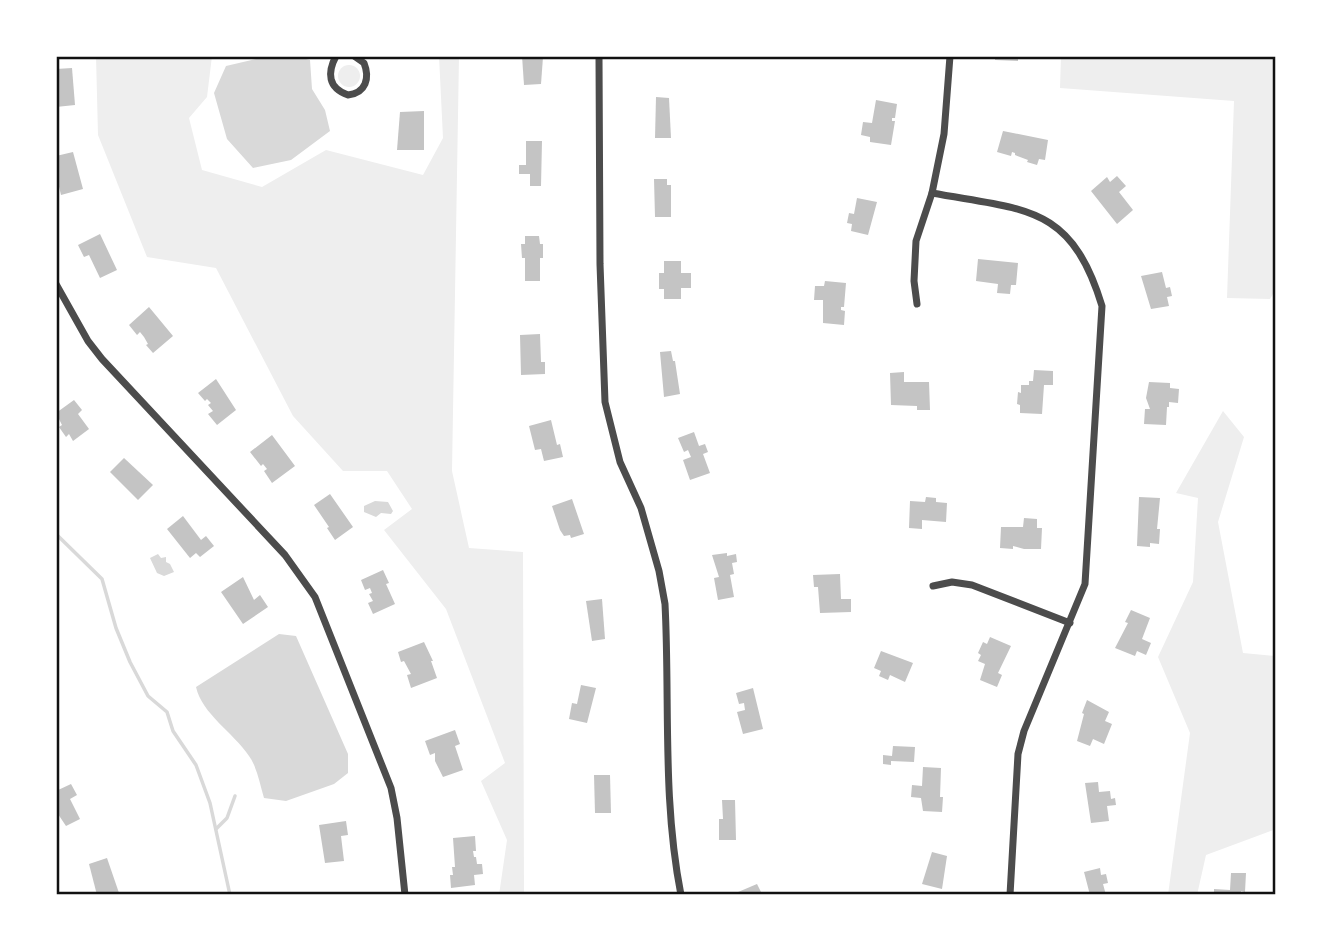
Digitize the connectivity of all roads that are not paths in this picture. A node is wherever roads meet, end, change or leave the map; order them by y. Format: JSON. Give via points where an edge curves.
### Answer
{"nodes":[{"id":1,"x":336,"y":56,"type":"edge"},
{"id":2,"x":354,"y":56,"type":"edge"},
{"id":3,"x":599,"y":56,"type":"edge"},
{"id":4,"x":950,"y":56,"type":"edge"},
{"id":5,"x":932,"y":193,"type":"junction"},
{"id":6,"x":56,"y":284,"type":"edge"},
{"id":7,"x":917,"y":304,"type":"dead end"},
{"id":8,"x":933,"y":586,"type":"dead end"},
{"id":9,"x":1070,"y":623,"type":"junction"},
{"id":10,"x":405,"y":895,"type":"edge"},
{"id":11,"x":681,"y":895,"type":"edge"},
{"id":12,"x":1010,"y":895,"type":"edge"}],
"edges":[{"from":1,"to":2,"type":"street","via":[[331,80],[337,90],[348,95],[366,85],[364,63]]},
{"from":3,"to":11,"type":"street","via":[[606,402],[620,462],[641,508],[665,604],[670,812]]},
{"from":4,"to":5,"type":"street","via":[[944,134]]},
{"from":5,"to":7,"type":"street","via":[[916,241]]},
{"from":5,"to":9,"type":"street","via":[[1027,210],[1060,230],[1081,252],[1093,277],[1102,306],[1085,584]]},
{"from":6,"to":10,"type":"street","via":[[102,359],[285,555],[315,597],[391,789]]},
{"from":8,"to":9,"type":"street","via":[[952,582],[972,585]]},
{"from":9,"to":12,"type":"street","via":[[1018,754]]}]}
